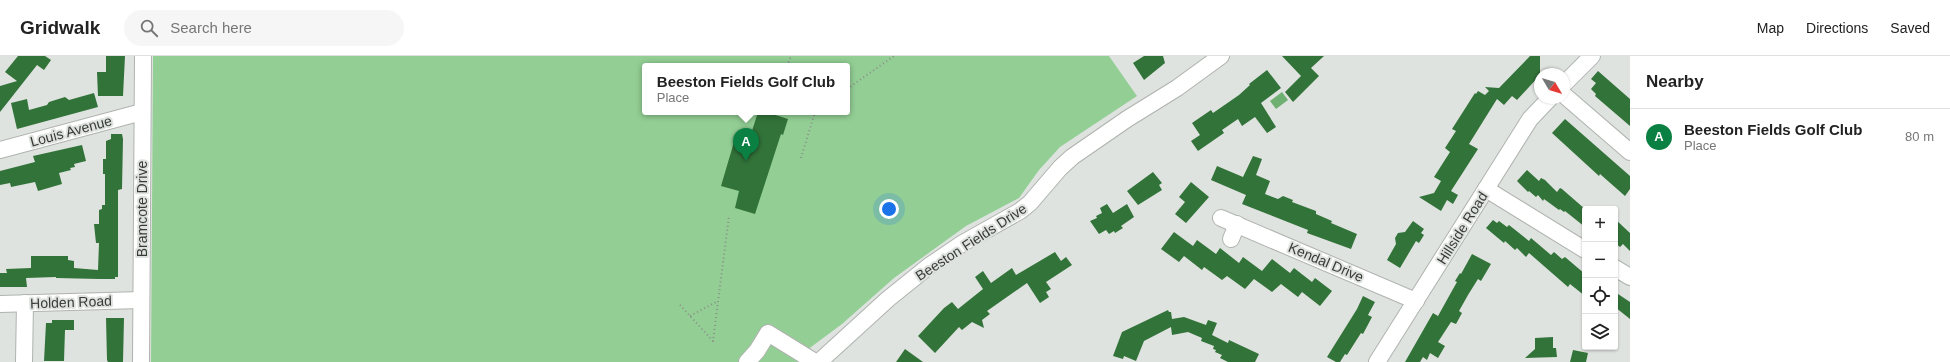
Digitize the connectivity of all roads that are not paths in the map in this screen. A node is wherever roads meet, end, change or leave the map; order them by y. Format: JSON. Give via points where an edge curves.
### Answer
{"nodes":[{"id":1,"x":143,"y":56,"type":"edge"},
{"id":2,"x":1221,"y":56,"type":"edge"},
{"id":3,"x":1592,"y":56,"type":"edge"},
{"id":4,"x":1570,"y":78,"type":"edge"},
{"id":5,"x":1570,"y":100,"type":"edge"},
{"id":6,"x":1544,"y":104,"type":"edge"},
{"id":7,"x":142,"y":112,"type":"junction"},
{"id":8,"x":0,"y":150,"type":"edge"},
{"id":9,"x":1630,"y":152,"type":"edge"},
{"id":10,"x":1486,"y":189,"type":"junction"},
{"id":11,"x":1221,"y":218,"type":"dead end"},
{"id":12,"x":1237,"y":224,"type":"junction"},
{"id":13,"x":1231,"y":239,"type":"dead end"},
{"id":14,"x":1582,"y":248,"type":"edge"},
{"id":15,"x":1618,"y":270,"type":"edge"},
{"id":16,"x":1630,"y":277,"type":"edge"},
{"id":17,"x":141,"y":300,"type":"junction"},
{"id":18,"x":1416,"y":301,"type":"junction"},
{"id":19,"x":25,"y":303,"type":"junction"},
{"id":20,"x":0,"y":304,"type":"edge"},
{"id":21,"x":24,"y":362,"type":"edge"},
{"id":22,"x":141,"y":362,"type":"edge"},
{"id":23,"x":747,"y":362,"type":"edge"},
{"id":24,"x":815,"y":362,"type":"edge"},
{"id":25,"x":819,"y":362,"type":"edge"},
{"id":26,"x":1377,"y":362,"type":"edge"}],
"edges":[{"from":1,"to":7,"type":"street","name":"Bramcote Drive"},
{"from":2,"to":25,"type":"street","name":"Beeston Fields Drive","via":[[1078,153],[1060,168],[1020,211],[963,243],[929,266],[888,299]]},
{"from":3,"to":4,"type":"street"},
{"from":5,"to":9,"type":"street"},
{"from":6,"to":10,"type":"street","name":"Hillside Road","via":[[1530,119]]},
{"from":7,"to":8,"type":"street","name":"Louis Avenue"},
{"from":7,"to":17,"type":"street","name":"Bramcote Drive"},
{"from":10,"to":14,"type":"street"},
{"from":10,"to":18,"type":"street","name":"Hillside Road"},
{"from":11,"to":12,"type":"street","name":"Kendal Drive"},
{"from":12,"to":13,"type":"street"},
{"from":12,"to":18,"type":"street","name":"Kendal Drive"},
{"from":15,"to":16,"type":"street"},
{"from":17,"to":19,"type":"street","name":"Holden Road"},
{"from":17,"to":22,"type":"street","name":"Bramcote Drive"},
{"from":18,"to":26,"type":"street","name":"Hillside Road"},
{"from":19,"to":20,"type":"street","name":"Holden Road"},
{"from":19,"to":21,"type":"street"},
{"from":23,"to":24,"type":"street","via":[[758,351],[768,333]]}]}
